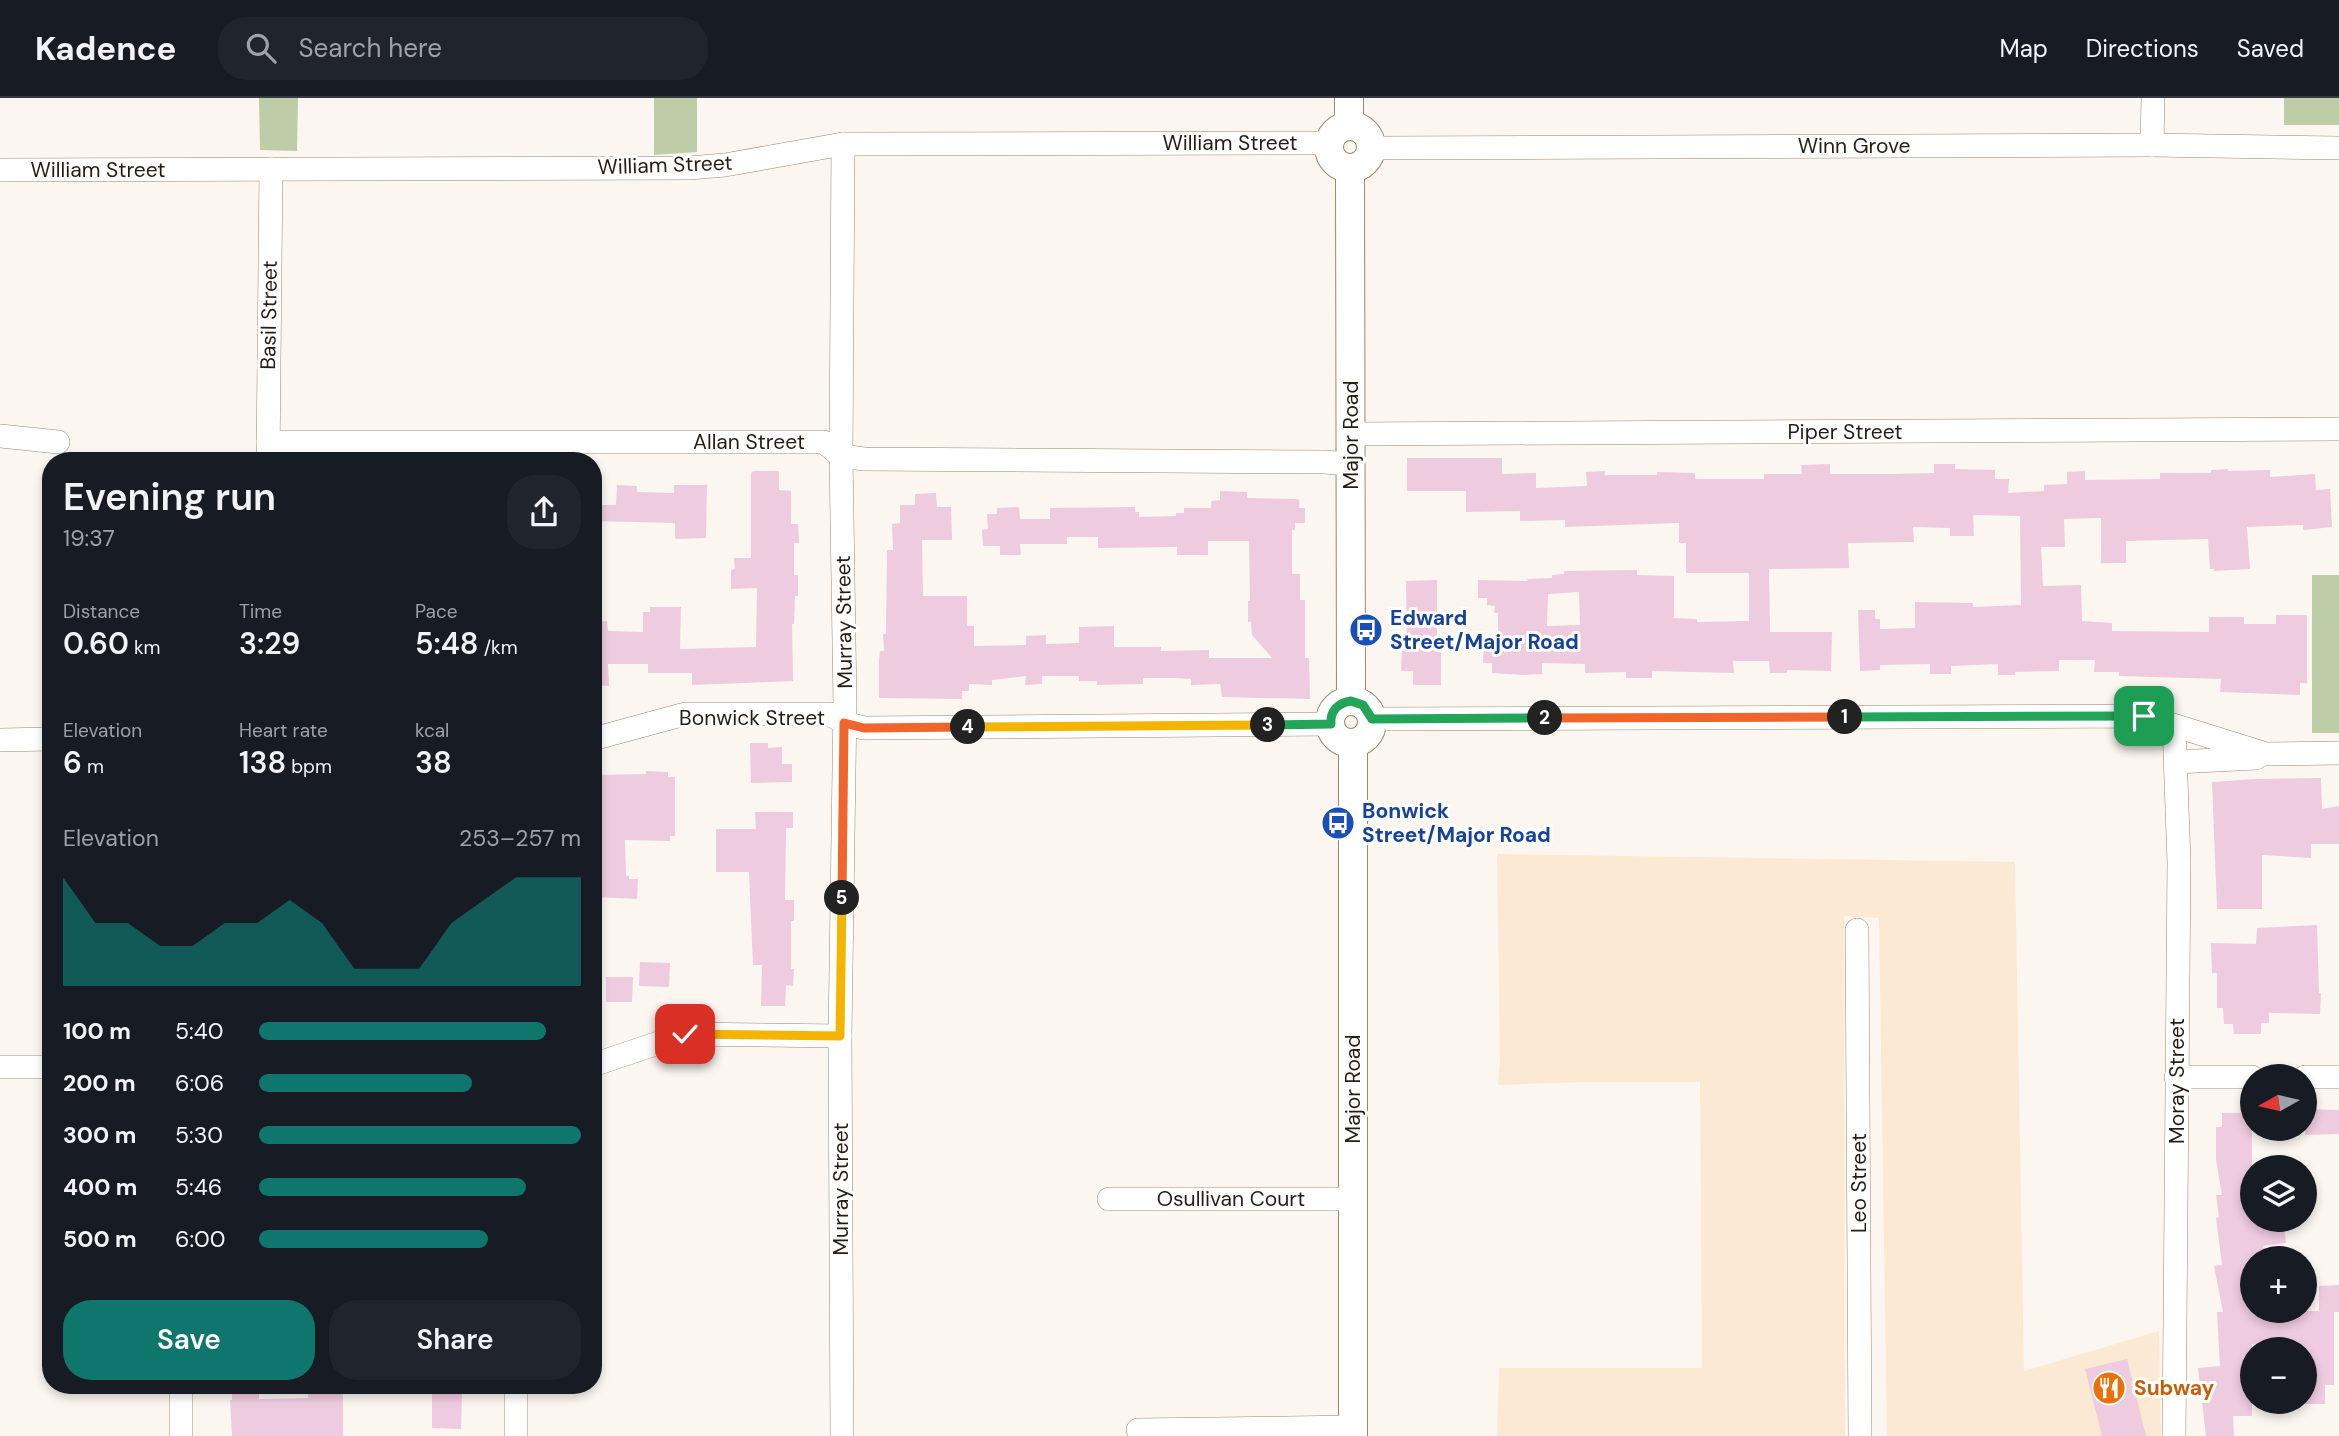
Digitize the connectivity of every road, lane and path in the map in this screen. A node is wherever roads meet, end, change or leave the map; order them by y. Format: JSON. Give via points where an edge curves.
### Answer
{"nodes":[{"id":1,"x":1349,"y":98,"type":"edge"},
{"id":2,"x":2153,"y":98,"type":"edge"},
{"id":3,"x":1349,"y":126,"type":"junction"},
{"id":4,"x":843,"y":144,"type":"junction"},
{"id":5,"x":1329,"y":145,"type":"junction"},
{"id":6,"x":2152,"y":145,"type":"junction"},
{"id":7,"x":2339,"y":148,"type":"edge"},
{"id":8,"x":1360,"y":159,"type":"junction"},
{"id":9,"x":271,"y":169,"type":"junction"},
{"id":10,"x":0,"y":170,"type":"edge"},
{"id":11,"x":2339,"y":429,"type":"edge"},
{"id":12,"x":1352,"y":434,"type":"junction"},
{"id":13,"x":0,"y":436,"type":"edge"},
{"id":14,"x":58,"y":442,"type":"dead end"},
{"id":15,"x":268,"y":451,"type":"edge"},
{"id":16,"x":841,"y":456,"type":"junction"},
{"id":17,"x":1351,"y":464,"type":"junction"},
{"id":18,"x":1361,"y":710,"type":"junction"},
{"id":19,"x":844,"y":723,"type":"junction"},
{"id":20,"x":1331,"y":724,"type":"junction"},
{"id":21,"x":2174,"y":726,"type":"junction"},
{"id":22,"x":602,"y":737,"type":"edge"},
{"id":23,"x":42,"y":739,"type":"edge"},
{"id":24,"x":0,"y":740,"type":"edge"},
{"id":25,"x":1353,"y":743,"type":"junction"},
{"id":26,"x":2339,"y":753,"type":"edge"},
{"id":27,"x":2266,"y":754,"type":"junction"},
{"id":28,"x":2176,"y":762,"type":"junction"},
{"id":29,"x":1857,"y":930,"type":"dead end"},
{"id":30,"x":840,"y":1036,"type":"junction"},
{"id":31,"x":602,"y":1062,"type":"edge"},
{"id":32,"x":42,"y":1067,"type":"edge"},
{"id":33,"x":0,"y":1068,"type":"edge"},
{"id":34,"x":2176,"y":1077,"type":"junction"},
{"id":35,"x":2240,"y":1077,"type":"edge"},
{"id":36,"x":2317,"y":1077,"type":"edge"},
{"id":37,"x":2339,"y":1077,"type":"edge"},
{"id":38,"x":1109,"y":1199,"type":"dead end"},
{"id":39,"x":1354,"y":1199,"type":"junction"},
{"id":40,"x":181,"y":1394,"type":"edge"},
{"id":41,"x":516,"y":1394,"type":"edge"},
{"id":42,"x":1138,"y":1430,"type":"dead end"},
{"id":43,"x":1353,"y":1432,"type":"edge"},
{"id":44,"x":181,"y":1436,"type":"edge"},
{"id":45,"x":516,"y":1436,"type":"edge"},
{"id":46,"x":842,"y":1436,"type":"edge"},
{"id":47,"x":1860,"y":1436,"type":"edge"},
{"id":48,"x":2174,"y":1436,"type":"edge"}],
"edges":[{"from":1,"to":3,"type":"street"},
{"from":2,"to":6,"type":"street"},
{"from":3,"to":5,"type":"street","via":[[1334,132]]},
{"from":3,"to":8,"type":"street","via":[[1367,134]]},
{"from":4,"to":5,"type":"street","name":"William Street"},
{"from":4,"to":9,"type":"street","name":"William Street","via":[[689,167]]},
{"from":4,"to":16,"type":"street","name":"Murray Street"},
{"from":5,"to":8,"type":"street","via":[[1329,154],[1341,166]]},
{"from":6,"to":7,"type":"street","name":"Winn Grove"},
{"from":6,"to":8,"type":"street","name":"Winn Grove","via":[[1391,148]]},
{"from":8,"to":12,"type":"street","name":"Major Road"},
{"from":9,"to":10,"type":"street","name":"William Street"},
{"from":9,"to":15,"type":"street","name":"Basil Street"},
{"from":11,"to":12,"type":"street","name":"Piper Street"},
{"from":12,"to":17,"type":"street","name":"Major Road"},
{"from":13,"to":14,"type":"street"},
{"from":15,"to":16,"type":"street","name":"Allan Street","via":[[824,442]]},
{"from":16,"to":17,"type":"street","name":"Allan Street"},
{"from":16,"to":19,"type":"street","name":"Murray Street"},
{"from":17,"to":18,"type":"street","name":"Major Road"},
{"from":18,"to":20,"type":"street","via":[[1336,708]]},
{"from":18,"to":21,"type":"street","via":[[2144,716]]},
{"from":18,"to":25,"type":"street","via":[[1369,732]]},
{"from":19,"to":20,"type":"street","name":"Bonwick Street","via":[[864,728]]},
{"from":19,"to":22,"type":"street","name":"Bonwick Street","via":[[830,715],[685,714]]},
{"from":19,"to":30,"type":"street","name":"Murray Street"},
{"from":20,"to":25,"type":"street","via":[[1341,740]]},
{"from":21,"to":27,"type":"street"},
{"from":21,"to":28,"type":"street","name":"Moray Street"},
{"from":23,"to":24,"type":"street"},
{"from":25,"to":39,"type":"street","name":"Major Road"},
{"from":26,"to":27,"type":"street"},
{"from":27,"to":28,"type":"street"},
{"from":28,"to":34,"type":"street","name":"Moray Street"},
{"from":29,"to":47,"type":"street","name":"Leo Street"},
{"from":30,"to":31,"type":"street","via":[[685,1034]]},
{"from":30,"to":46,"type":"street","name":"Murray Street"},
{"from":32,"to":33,"type":"street"},
{"from":34,"to":35,"type":"street"},
{"from":34,"to":48,"type":"street","name":"Moray Street"},
{"from":36,"to":37,"type":"street"},
{"from":38,"to":39,"type":"street","name":"Osullivan Court"},
{"from":39,"to":43,"type":"street","name":"Major Road"},
{"from":40,"to":44,"type":"street"},
{"from":41,"to":45,"type":"street"},
{"from":42,"to":43,"type":"street"}]}
